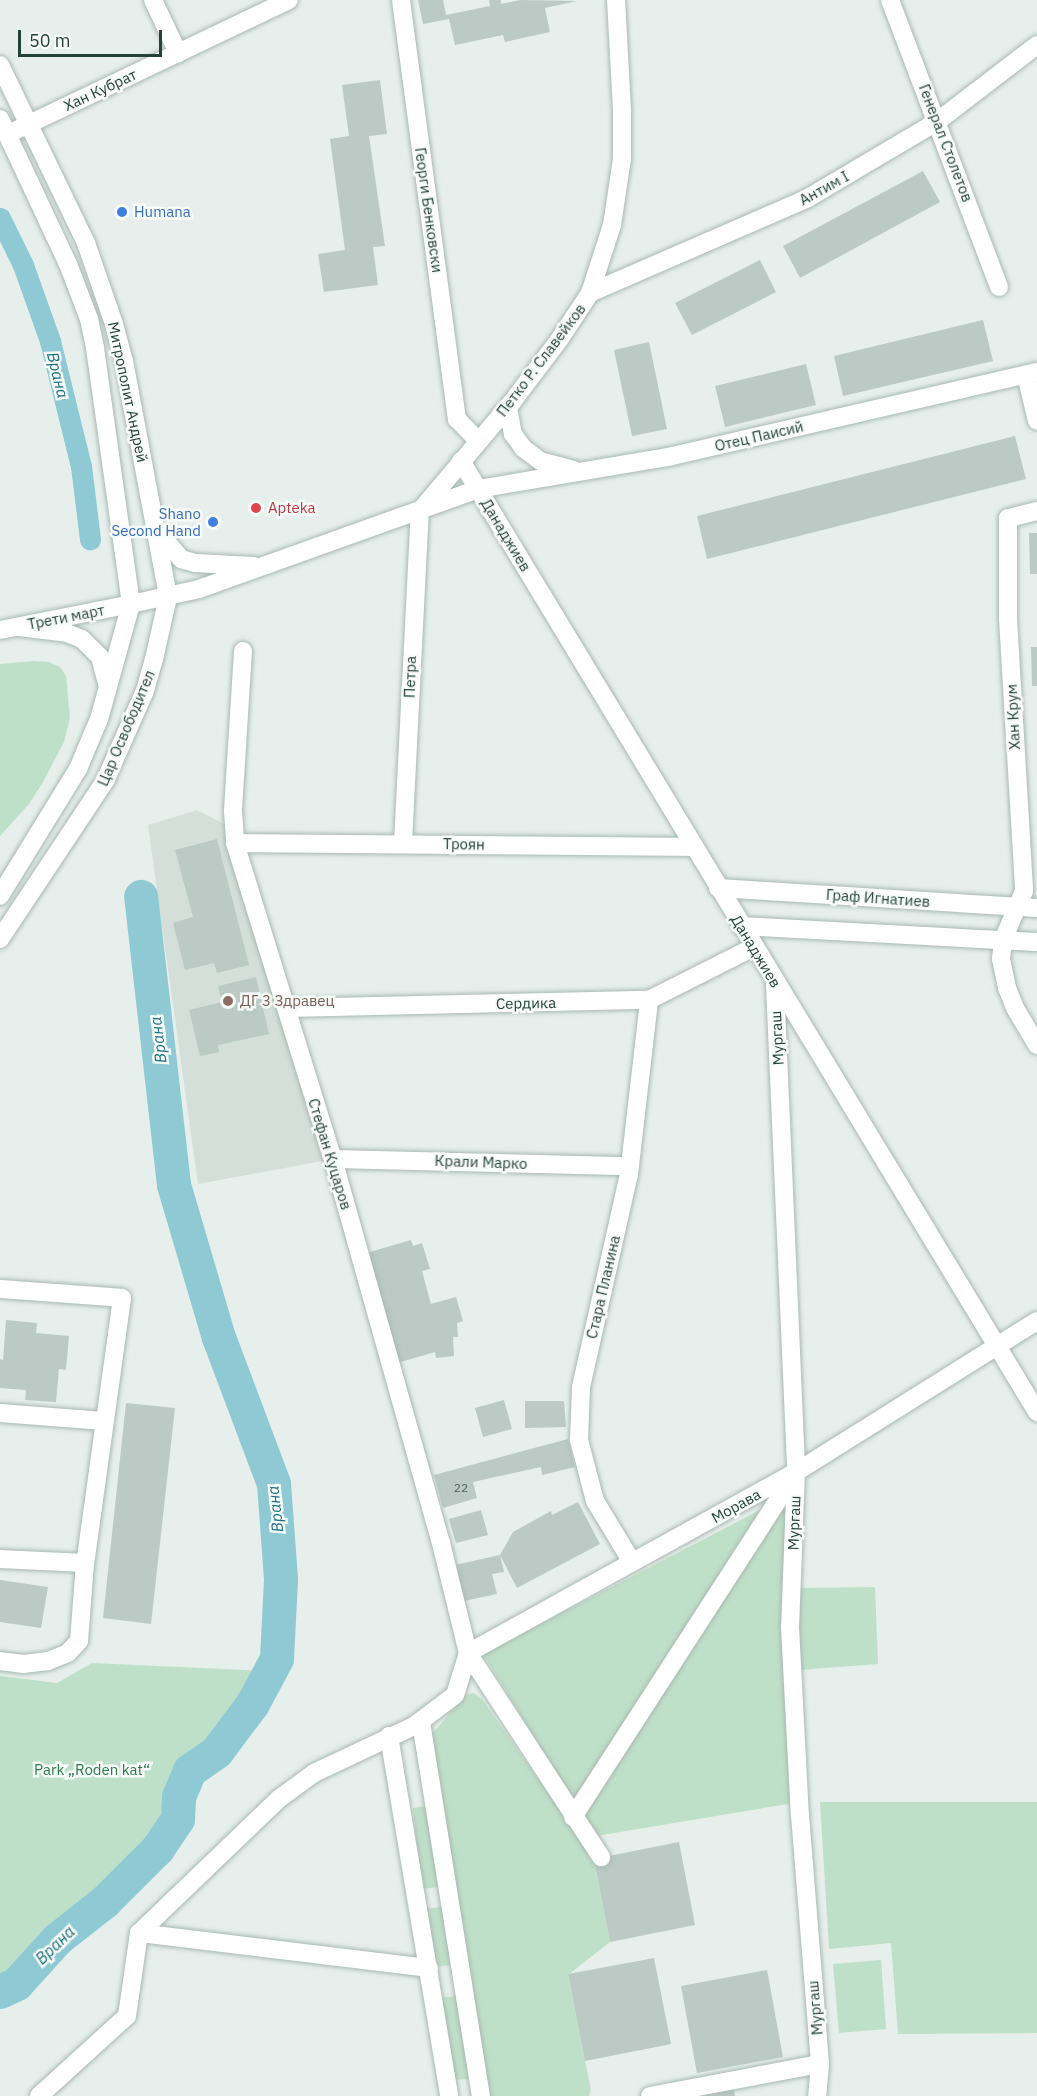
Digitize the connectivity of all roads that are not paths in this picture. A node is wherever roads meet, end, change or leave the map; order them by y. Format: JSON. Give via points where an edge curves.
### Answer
{"nodes":[{"id":1,"x":153,"y":0,"type":"edge"},
{"id":2,"x":289,"y":0,"type":"edge"},
{"id":3,"x":400,"y":0,"type":"edge"},
{"id":4,"x":616,"y":0,"type":"edge"},
{"id":5,"x":891,"y":0,"type":"edge"},
{"id":6,"x":1037,"y":45,"type":"edge"},
{"id":7,"x":178,"y":53,"type":"junction"},
{"id":8,"x":0,"y":65,"type":"edge"},
{"id":9,"x":938,"y":121,"type":"junction"},
{"id":10,"x":30,"y":124,"type":"junction"},
{"id":11,"x":4,"y":127,"type":"edge"},
{"id":12,"x":999,"y":287,"type":"dead end"},
{"id":13,"x":590,"y":293,"type":"junction"},
{"id":14,"x":1031,"y":374,"type":"edge"},
{"id":15,"x":508,"y":407,"type":"junction"},
{"id":16,"x":1037,"y":420,"type":"edge"},
{"id":17,"x":478,"y":441,"type":"junction"},
{"id":18,"x":461,"y":461,"type":"junction"},
{"id":19,"x":580,"y":472,"type":"junction"},
{"id":20,"x":478,"y":489,"type":"junction"},
{"id":21,"x":420,"y":511,"type":"junction"},
{"id":22,"x":1037,"y":511,"type":"edge"},
{"id":23,"x":155,"y":528,"type":"junction"},
{"id":24,"x":262,"y":567,"type":"junction"},
{"id":25,"x":168,"y":597,"type":"junction"},
{"id":26,"x":131,"y":604,"type":"junction"},
{"id":27,"x":19,"y":627,"type":"junction"},
{"id":28,"x":0,"y":630,"type":"edge"},
{"id":29,"x":243,"y":651,"type":"dead end"},
{"id":30,"x":108,"y":688,"type":"junction"},
{"id":31,"x":235,"y":843,"type":"junction"},
{"id":32,"x":403,"y":843,"type":"junction"},
{"id":33,"x":694,"y":847,"type":"junction"},
{"id":34,"x":718,"y":888,"type":"junction"},
{"id":35,"x":0,"y":896,"type":"edge"},
{"id":36,"x":1016,"y":906,"type":"junction"},
{"id":37,"x":1037,"y":908,"type":"edge"},
{"id":38,"x":741,"y":926,"type":"junction"},
{"id":39,"x":0,"y":939,"type":"edge"},
{"id":40,"x":1003,"y":940,"type":"junction"},
{"id":41,"x":1037,"y":942,"type":"edge"},
{"id":42,"x":754,"y":947,"type":"junction"},
{"id":43,"x":775,"y":981,"type":"junction"},
{"id":44,"x":649,"y":1000,"type":"junction"},
{"id":45,"x":286,"y":1008,"type":"junction"},
{"id":46,"x":1037,"y":1045,"type":"edge"},
{"id":47,"x":333,"y":1159,"type":"junction"},
{"id":48,"x":630,"y":1166,"type":"junction"},
{"id":49,"x":0,"y":1289,"type":"edge"},
{"id":50,"x":1037,"y":1321,"type":"edge"},
{"id":51,"x":996,"y":1346,"type":"junction"},
{"id":52,"x":1037,"y":1412,"type":"edge"},
{"id":53,"x":0,"y":1413,"type":"edge"},
{"id":54,"x":104,"y":1421,"type":"junction"},
{"id":55,"x":796,"y":1472,"type":"junction"},
{"id":56,"x":0,"y":1559,"type":"edge"},
{"id":57,"x":632,"y":1562,"type":"junction"},
{"id":58,"x":85,"y":1563,"type":"junction"},
{"id":59,"x":468,"y":1653,"type":"junction"},
{"id":60,"x":0,"y":1661,"type":"edge"},
{"id":61,"x":421,"y":1722,"type":"junction"},
{"id":62,"x":389,"y":1736,"type":"junction"},
{"id":63,"x":428,"y":1770,"type":"junction"},
{"id":64,"x":397,"y":1780,"type":"junction"},
{"id":65,"x":573,"y":1817,"type":"junction"},
{"id":66,"x":601,"y":1857,"type":"dead end"},
{"id":67,"x":449,"y":1898,"type":"junction"},
{"id":68,"x":418,"y":1903,"type":"junction"},
{"id":69,"x":139,"y":1933,"type":"junction"},
{"id":70,"x":430,"y":1976,"type":"junction"},
{"id":71,"x":462,"y":1978,"type":"junction"},
{"id":72,"x":820,"y":2064,"type":"junction"},
{"id":73,"x":39,"y":2096,"type":"edge"},
{"id":74,"x":449,"y":2096,"type":"edge"},
{"id":75,"x":480,"y":2096,"type":"edge"},
{"id":76,"x":650,"y":2096,"type":"edge"},
{"id":77,"x":818,"y":2096,"type":"edge"}],
"edges":[{"from":1,"to":7,"type":"street"},
{"from":2,"to":7,"type":"street","name":"Хан Кубрат"},
{"from":3,"to":17,"type":"street","name":"Георги Бенковски","via":[[458,419]]},
{"from":4,"to":13,"type":"street","name":"Петко Р. Славейков","via":[[622,159],[612,225]]},
{"from":5,"to":9,"type":"street","name":"Генерал Столетов"},
{"from":6,"to":9,"type":"street","name":"Антим I"},
{"from":7,"to":10,"type":"street","name":"Хан Кубрат"},
{"from":8,"to":10,"type":"street","name":"Митрополит Андрей"},
{"from":9,"to":12,"type":"street","name":"Генерал Столетов"},
{"from":9,"to":13,"type":"street","name":"Антим I","via":[[808,198]]},
{"from":10,"to":11,"type":"street","name":"Хан Кубрат"},
{"from":10,"to":23,"type":"street","name":"Митрополит Андрей","via":[[86,243],[114,324]]},
{"from":11,"to":26,"type":"street","name":"Митрополит Андрей","via":[[68,264],[89,319]]},
{"from":13,"to":15,"type":"street","name":"Петко Р. Славейков"},
{"from":14,"to":16,"type":"street"},
{"from":14,"to":19,"type":"street","name":"Отец Паисий","via":[[668,457]]},
{"from":15,"to":17,"type":"street","name":"Петко Р. Славейков"},
{"from":15,"to":19,"type":"street","via":[[513,434],[523,448],[540,461]]},
{"from":17,"to":18,"type":"street","name":"Петко Р. Славейков"},
{"from":18,"to":20,"type":"street"},
{"from":18,"to":21,"type":"street","name":"Петко Р. Славейков"},
{"from":19,"to":20,"type":"street","name":"Отец Паисий"},
{"from":20,"to":21,"type":"street"},
{"from":20,"to":33,"type":"street","name":"Данаджиев"},
{"from":21,"to":24,"type":"street"},
{"from":21,"to":32,"type":"street","name":"Петра"},
{"from":22,"to":36,"type":"street","name":"Хан Крум","via":[[1008,518],[1008,619],[1024,891]]},
{"from":23,"to":24,"type":"street","via":[[181,559]]},
{"from":23,"to":25,"type":"street","name":"Митрополит Андрей"},
{"from":24,"to":25,"type":"street"},
{"from":25,"to":26,"type":"street","name":"Трети март"},
{"from":25,"to":39,"type":"street","name":"Цар Освободител","via":[[144,693],[105,782]]},
{"from":26,"to":27,"type":"street","name":"Трети март"},
{"from":26,"to":30,"type":"street","name":"Цар Освободител"},
{"from":27,"to":28,"type":"street","name":"Трети март"},
{"from":27,"to":30,"type":"street","via":[[67,633],[82,639],[100,657]]},
{"from":29,"to":31,"type":"street","name":"Стефан Куцаров","via":[[232,811]]},
{"from":30,"to":35,"type":"street","name":"Цар Освободител","via":[[78,769]]},
{"from":31,"to":32,"type":"street","name":"Троян"},
{"from":31,"to":45,"type":"street","name":"Стефан Куцаров"},
{"from":32,"to":33,"type":"street","name":"Троян"},
{"from":33,"to":34,"type":"street","name":"Данаджиев"},
{"from":34,"to":36,"type":"street","name":"Граф Игнатиев"},
{"from":34,"to":38,"type":"street","name":"Данаджиев"},
{"from":36,"to":37,"type":"street","name":"Граф Игнатиев"},
{"from":36,"to":40,"type":"street","name":"Хан Крум"},
{"from":38,"to":40,"type":"street"},
{"from":38,"to":42,"type":"street","name":"Данаджиев"},
{"from":40,"to":41,"type":"street"},
{"from":40,"to":46,"type":"street","via":[[1001,959],[1006,988]]},
{"from":42,"to":43,"type":"street","name":"Данаджиев"},
{"from":42,"to":44,"type":"street","name":"Сердика"},
{"from":43,"to":51,"type":"street","name":"Данаджиев"},
{"from":43,"to":55,"type":"street","name":"Мургаш"},
{"from":44,"to":45,"type":"street","name":"Сердика"},
{"from":44,"to":48,"type":"street","name":"Стара Планина"},
{"from":45,"to":47,"type":"street","name":"Стефан Куцаров"},
{"from":47,"to":48,"type":"street","name":"Крали Марко"},
{"from":47,"to":59,"type":"street","name":"Стефан Куцаров"},
{"from":48,"to":57,"type":"street","name":"Стара Планина","via":[[581,1387],[579,1440],[595,1501]]},
{"from":49,"to":54,"type":"street","via":[[122,1298]]},
{"from":50,"to":51,"type":"street","name":"Морава"},
{"from":51,"to":52,"type":"street","name":"Данаджиев"},
{"from":51,"to":55,"type":"street","name":"Морава"},
{"from":53,"to":54,"type":"street"},
{"from":54,"to":58,"type":"street"},
{"from":55,"to":57,"type":"street","name":"Морава"},
{"from":55,"to":65,"type":"street"},
{"from":55,"to":72,"type":"street","name":"Мургаш","via":[[791,1639]]},
{"from":56,"to":58,"type":"street"},
{"from":57,"to":59,"type":"street","name":"Морава"},
{"from":58,"to":60,"type":"street","via":[[79,1641],[68,1653],[48,1662]]},
{"from":59,"to":61,"type":"street","via":[[455,1695]]},
{"from":59,"to":65,"type":"street"},
{"from":61,"to":62,"type":"street"},
{"from":61,"to":63,"type":"street"},
{"from":62,"to":64,"type":"street"},
{"from":62,"to":69,"type":"street","via":[[314,1773],[280,1798]]},
{"from":63,"to":64,"type":"street"},
{"from":63,"to":67,"type":"street"},
{"from":64,"to":68,"type":"street"},
{"from":65,"to":66,"type":"street"},
{"from":67,"to":68,"type":"street"},
{"from":67,"to":71,"type":"street"},
{"from":68,"to":70,"type":"street"},
{"from":69,"to":70,"type":"street"},
{"from":69,"to":73,"type":"street","via":[[127,2016]]},
{"from":70,"to":71,"type":"street"},
{"from":70,"to":74,"type":"street"},
{"from":71,"to":75,"type":"street"},
{"from":72,"to":76,"type":"street"},
{"from":72,"to":77,"type":"street","name":"Мургаш"}]}
